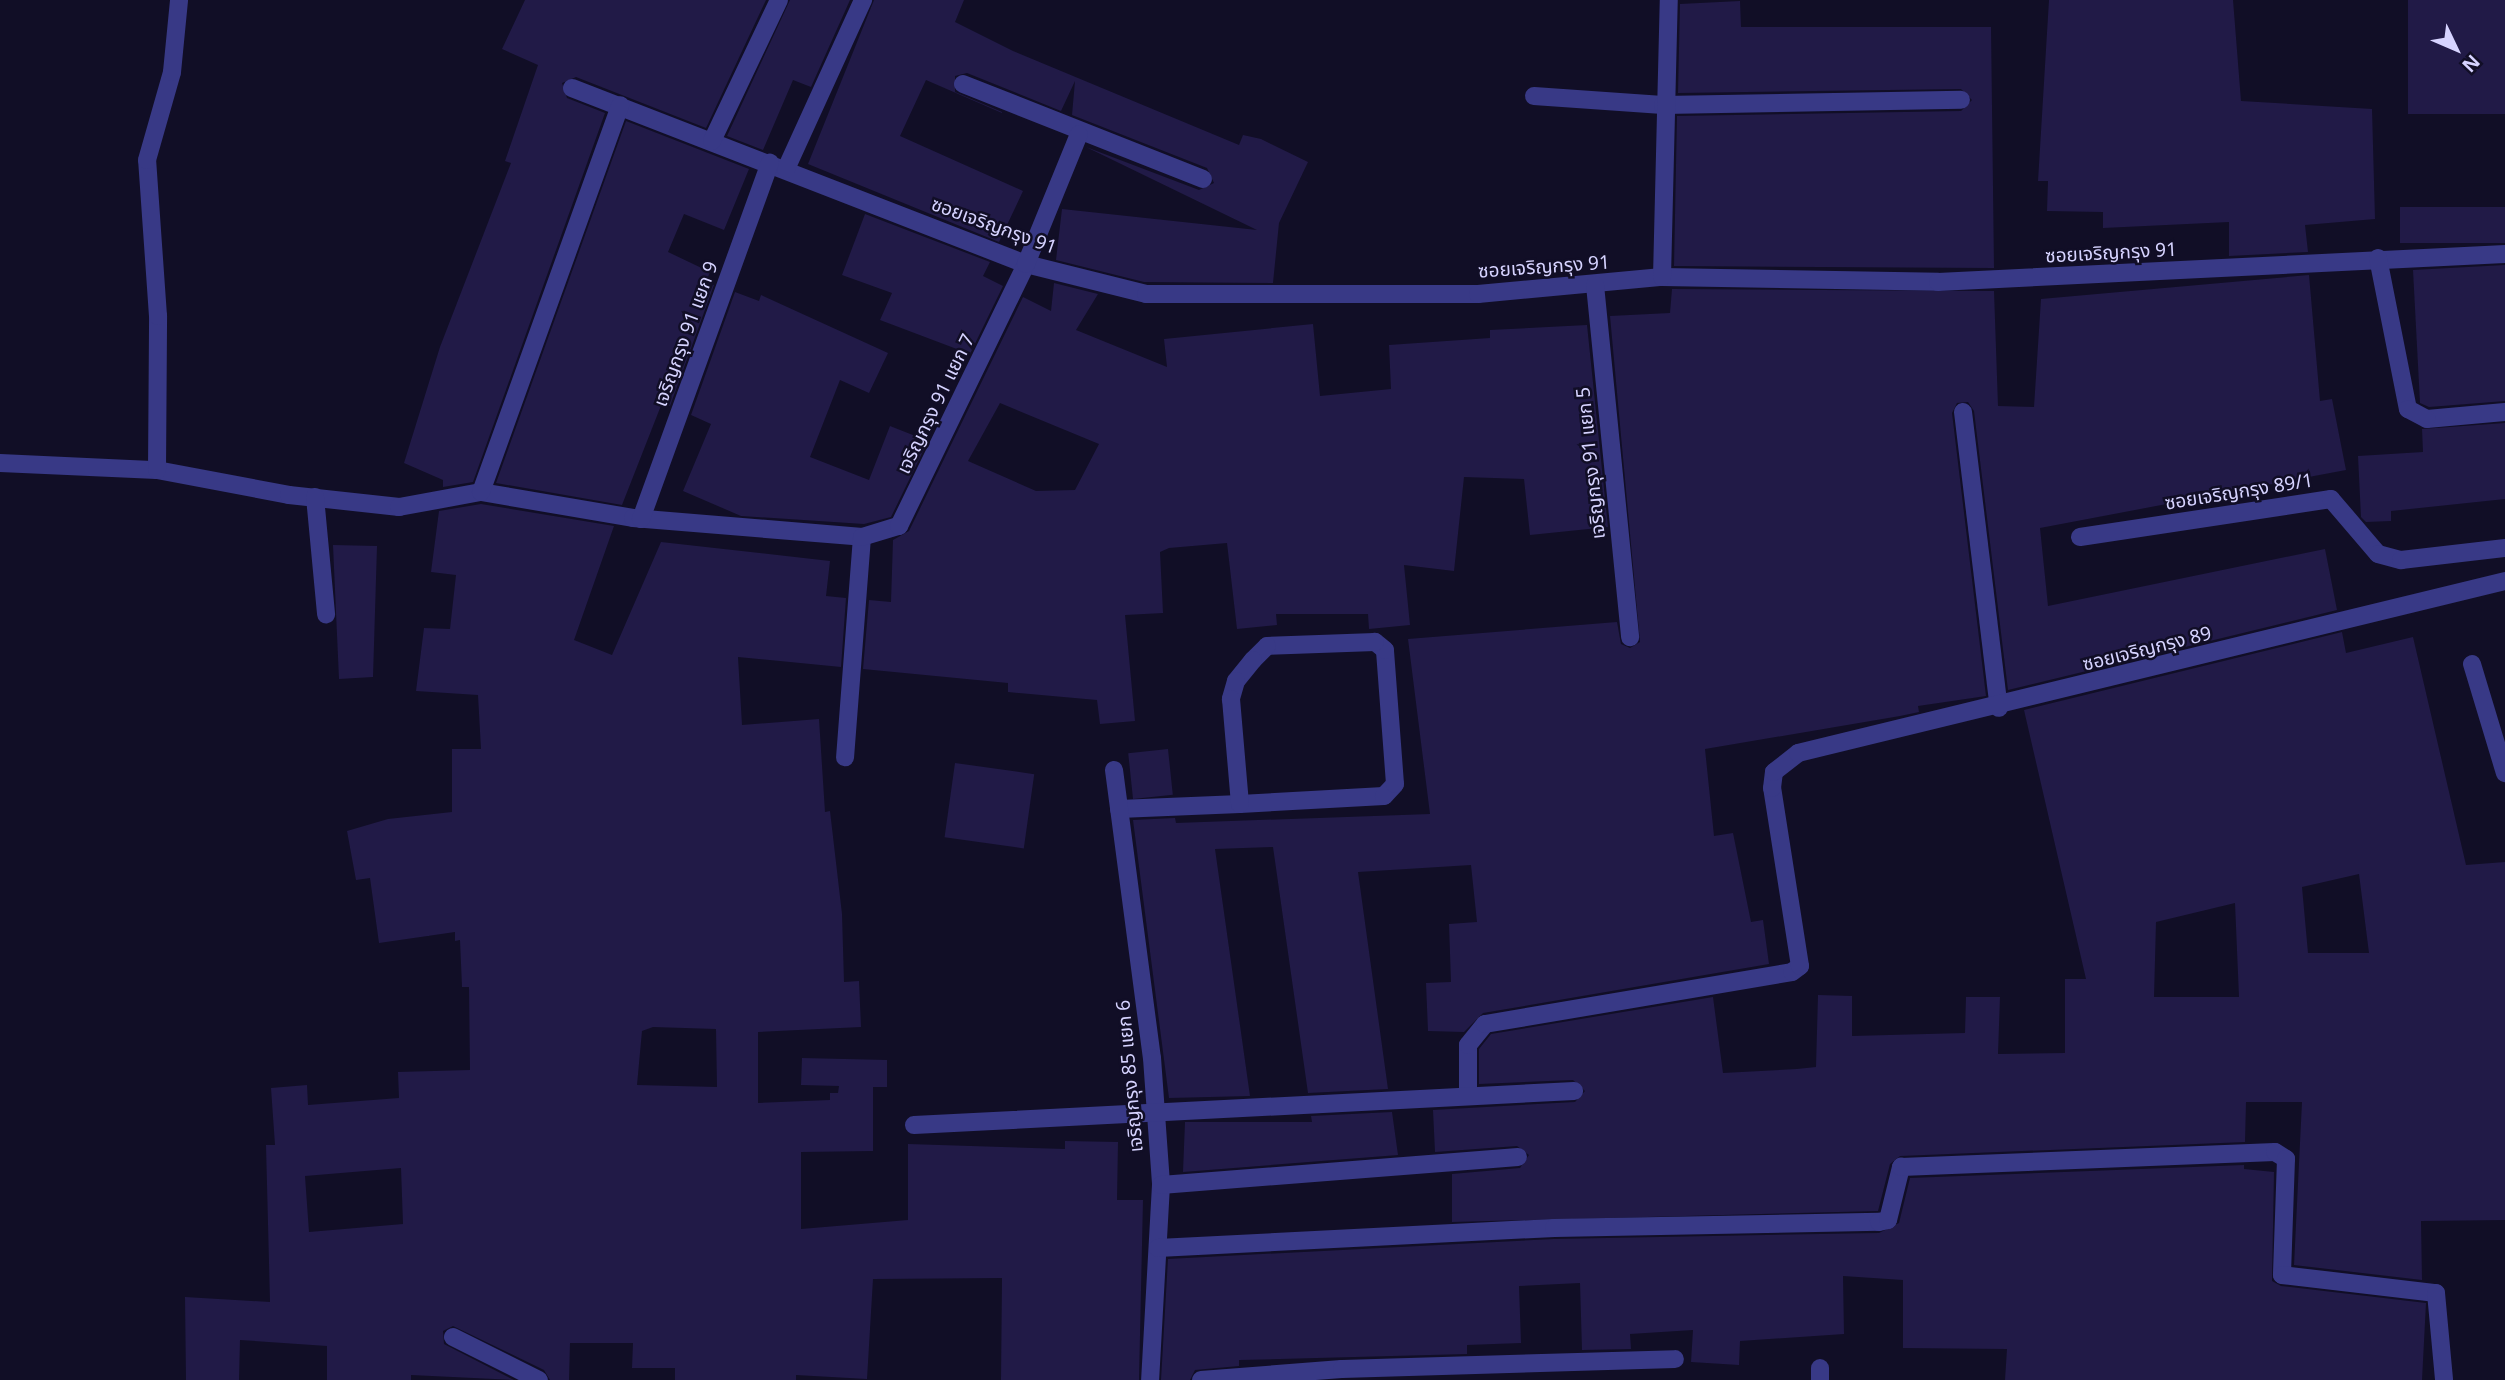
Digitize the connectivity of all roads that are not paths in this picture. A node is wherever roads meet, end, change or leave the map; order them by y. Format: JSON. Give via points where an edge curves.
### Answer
{"nodes":[{"id":1,"x":179,"y":0,"type":"edge"},
{"id":2,"x":779,"y":0,"type":"edge"},
{"id":3,"x":863,"y":0,"type":"edge"},
{"id":4,"x":1669,"y":0,"type":"edge"},
{"id":5,"x":963,"y":84,"type":"dead end"},
{"id":6,"x":572,"y":88,"type":"dead end"},
{"id":7,"x":1534,"y":96,"type":"dead end"},
{"id":8,"x":1961,"y":100,"type":"dead end"},
{"id":9,"x":620,"y":105,"type":"junction"},
{"id":10,"x":1663,"y":105,"type":"junction"},
{"id":11,"x":1079,"y":134,"type":"junction"},
{"id":12,"x":712,"y":141,"type":"junction"},
{"id":13,"x":778,"y":166,"type":"junction"},
{"id":14,"x":1203,"y":179,"type":"dead end"},
{"id":15,"x":2505,"y":254,"type":"edge"},
{"id":16,"x":2378,"y":258,"type":"junction"},
{"id":17,"x":1026,"y":264,"type":"junction"},
{"id":18,"x":1662,"y":277,"type":"junction"},
{"id":19,"x":1595,"y":285,"type":"junction"},
{"id":20,"x":1963,"y":412,"type":"dead end"},
{"id":21,"x":2505,"y":412,"type":"edge"},
{"id":22,"x":0,"y":463,"type":"edge"},
{"id":23,"x":157,"y":470,"type":"junction"},
{"id":24,"x":481,"y":492,"type":"junction"},
{"id":25,"x":315,"y":498,"type":"junction"},
{"id":26,"x":641,"y":519,"type":"junction"},
{"id":27,"x":862,"y":537,"type":"junction"},
{"id":28,"x":2080,"y":537,"type":"dead end"},
{"id":29,"x":2505,"y":548,"type":"edge"},
{"id":30,"x":2505,"y":581,"type":"edge"},
{"id":31,"x":326,"y":614,"type":"dead end"},
{"id":32,"x":1630,"y":637,"type":"dead end"},
{"id":33,"x":2472,"y":664,"type":"dead end"},
{"id":34,"x":1999,"y":708,"type":"junction"},
{"id":35,"x":845,"y":757,"type":"dead end"},
{"id":36,"x":1114,"y":770,"type":"dead end"},
{"id":37,"x":2505,"y":773,"type":"edge"},
{"id":38,"x":1240,"y":804,"type":"junction"},
{"id":39,"x":1119,"y":809,"type":"junction"},
{"id":40,"x":1574,"y":1091,"type":"dead end"},
{"id":41,"x":1468,"y":1096,"type":"junction"},
{"id":42,"x":1156,"y":1109,"type":"junction"},
{"id":43,"x":914,"y":1125,"type":"dead end"},
{"id":44,"x":1518,"y":1157,"type":"dead end"},
{"id":45,"x":1161,"y":1185,"type":"junction"},
{"id":46,"x":1158,"y":1248,"type":"junction"},
{"id":47,"x":453,"y":1337,"type":"dead end"},
{"id":48,"x":1675,"y":1359,"type":"dead end"},
{"id":49,"x":540,"y":1380,"type":"edge"},
{"id":50,"x":1150,"y":1380,"type":"edge"},
{"id":51,"x":1201,"y":1380,"type":"edge"},
{"id":52,"x":2444,"y":1380,"type":"edge"}],
"edges":[{"from":1,"to":23,"type":"street","via":[[172,72],[147,160],[158,316]]},
{"from":2,"to":12,"type":"street"},
{"from":3,"to":13,"type":"street","name":"เจริญกรุง 91 แยก 9"},
{"from":4,"to":10,"type":"street"},
{"from":5,"to":11,"type":"street"},
{"from":6,"to":9,"type":"street","name":"ซอยเจริญกรุง 91"},
{"from":7,"to":10,"type":"street"},
{"from":8,"to":10,"type":"street"},
{"from":9,"to":12,"type":"street","name":"ซอยเจริญกรุง 91"},
{"from":9,"to":24,"type":"street"},
{"from":10,"to":18,"type":"street"},
{"from":11,"to":14,"type":"street"},
{"from":11,"to":17,"type":"street","name":"เจริญกรุง 91 แยก 7"},
{"from":12,"to":13,"type":"street","name":"ซอยเจริญกรุง 91"},
{"from":13,"to":17,"type":"street","name":"ซอยเจริญกรุง 91"},
{"from":13,"to":26,"type":"street","name":"เจริญกรุง 91 แยก 9"},
{"from":15,"to":16,"type":"street","name":"ซอยเจริญกรุง 91"},
{"from":16,"to":18,"type":"street","name":"ซอยเจริญกรุง 91","via":[[1938,282]]},
{"from":16,"to":21,"type":"street","via":[[2408,409],[2427,419]]},
{"from":17,"to":19,"type":"street","name":"ซอยเจริญกรุง 91","via":[[1146,294],[1478,293]]},
{"from":17,"to":27,"type":"street","name":"เจริญกรุง 91 แยก 7","via":[[899,526]]},
{"from":18,"to":19,"type":"street","name":"ซอยเจริญกรุง 91"},
{"from":19,"to":32,"type":"street","name":"เจริญกรุง 91 แยก 5"},
{"from":20,"to":34,"type":"street"},
{"from":22,"to":23,"type":"street"},
{"from":23,"to":25,"type":"street"},
{"from":24,"to":25,"type":"street","via":[[399,507]]},
{"from":24,"to":26,"type":"street"},
{"from":25,"to":31,"type":"street"},
{"from":26,"to":27,"type":"street"},
{"from":27,"to":35,"type":"street"},
{"from":28,"to":29,"type":"street","name":"ซอยเจริญกรุง 89/1","via":[[2331,499],[2378,554],[2401,560]]},
{"from":30,"to":34,"type":"street","name":"ซอยเจริญกรุง 89"},
{"from":33,"to":37,"type":"street"},
{"from":34,"to":41,"type":"street","name":"ซอยเจริญกรุง 89","via":[[1798,753],[1774,772],[1772,788],[1800,966],[1792,972],[1485,1024],[1468,1045]]},
{"from":36,"to":39,"type":"street","name":"เจริญกรุง 85 แยก 6"},
{"from":38,"to":38,"type":"street","via":[[1231,699],[1236,681],[1252,660],[1267,646],[1375,642],[1385,650],[1395,784],[1384,796]]},
{"from":38,"to":39,"type":"street"},
{"from":39,"to":42,"type":"street","name":"เจริญกรุง 85 แยก 6"},
{"from":40,"to":41,"type":"street"},
{"from":41,"to":42,"type":"street"},
{"from":42,"to":43,"type":"street"},
{"from":42,"to":45,"type":"street","name":"เจริญกรุง 85 แยก 6"},
{"from":44,"to":45,"type":"street"},
{"from":45,"to":46,"type":"street","name":"เจริญกรุง 85 แยก 6"},
{"from":46,"to":50,"type":"street","name":"เจริญกรุง 85 แยก 6"},
{"from":46,"to":52,"type":"street","via":[[1554,1228],[1879,1222],[1888,1220],[1901,1167],[2276,1152],[2286,1159],[2282,1275],[2436,1293]]},
{"from":47,"to":49,"type":"street"},
{"from":48,"to":51,"type":"street","via":[[1342,1369]]}]}
